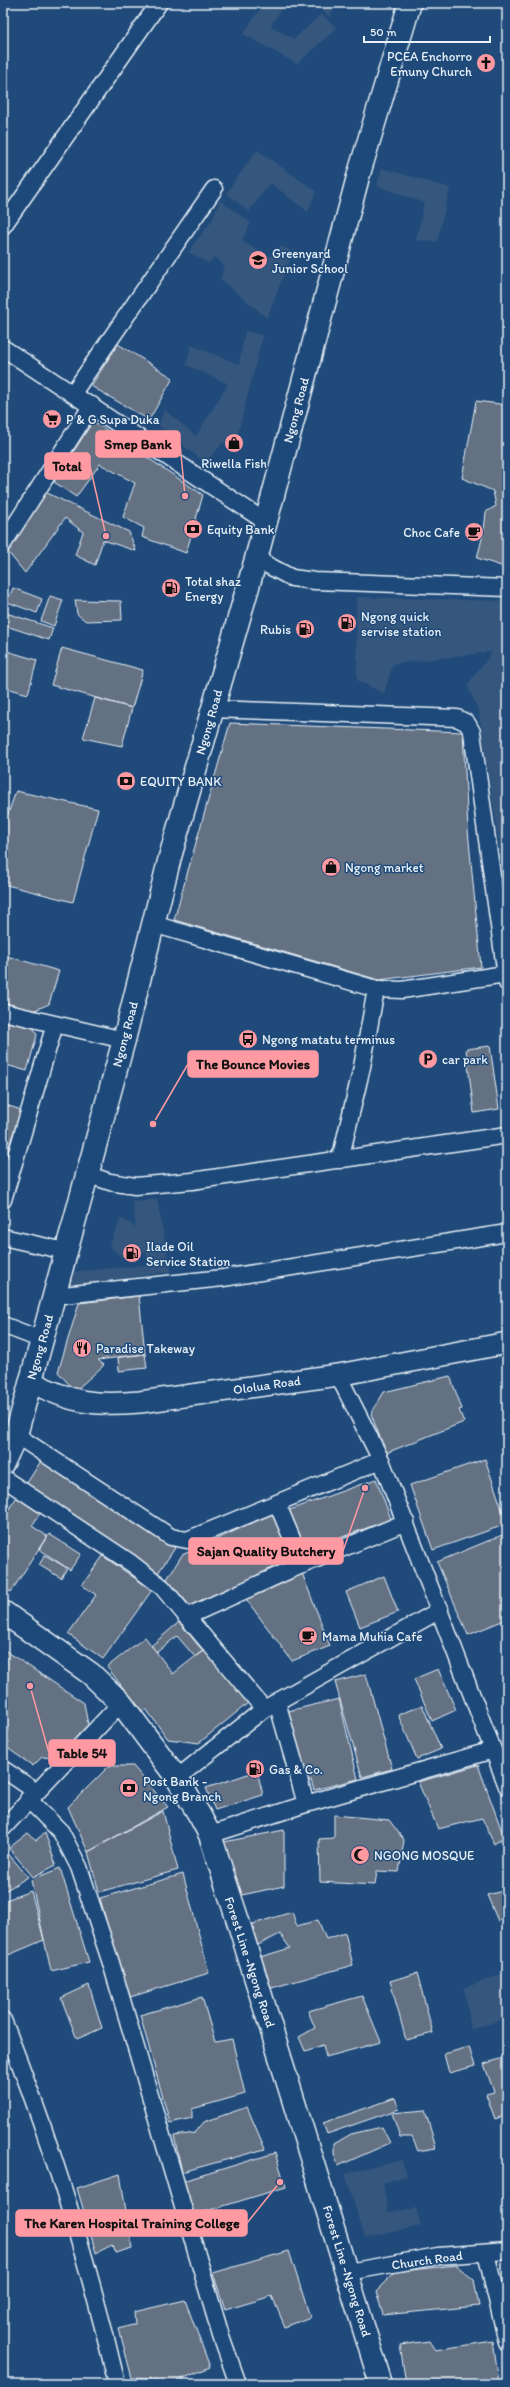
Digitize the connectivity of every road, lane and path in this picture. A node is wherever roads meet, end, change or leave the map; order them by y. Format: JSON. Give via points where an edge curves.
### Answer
{"nodes":[{"id":1,"x":159,"y":3,"type":"edge"},
{"id":2,"x":410,"y":3,"type":"edge"},
{"id":3,"x":214,"y":189,"type":"dead end"},
{"id":4,"x":3,"y":226,"type":"edge"},
{"id":5,"x":3,"y":348,"type":"edge"},
{"id":6,"x":73,"y":393,"type":"junction"},
{"id":7,"x":92,"y":405,"type":"junction"},
{"id":8,"x":266,"y":522,"type":"junction"},
{"id":9,"x":3,"y":544,"type":"edge"},
{"id":10,"x":256,"y":559,"type":"junction"},
{"id":11,"x":507,"y":588,"type":"edge"},
{"id":12,"x":213,"y":709,"type":"junction"},
{"id":13,"x":153,"y":924,"type":"junction"},
{"id":14,"x":506,"y":979,"type":"edge"},
{"id":15,"x":376,"y":989,"type":"junction"},
{"id":16,"x":3,"y":1012,"type":"edge"},
{"id":17,"x":55,"y":1024,"type":"junction"},
{"id":18,"x":124,"y":1040,"type":"junction"},
{"id":19,"x":507,"y":1135,"type":"edge"},
{"id":20,"x":340,"y":1160,"type":"junction"},
{"id":21,"x":86,"y":1174,"type":"junction"},
{"id":22,"x":3,"y":1200,"type":"edge"},
{"id":23,"x":507,"y":1233,"type":"edge"},
{"id":24,"x":3,"y":1237,"type":"edge"},
{"id":25,"x":65,"y":1251,"type":"junction"},
{"id":26,"x":54,"y":1296,"type":"junction"},
{"id":27,"x":3,"y":1325,"type":"edge"},
{"id":28,"x":42,"y":1340,"type":"junction"},
{"id":29,"x":507,"y":1343,"type":"edge"},
{"id":30,"x":338,"y":1376,"type":"junction"},
{"id":31,"x":30,"y":1381,"type":"junction"},
{"id":32,"x":16,"y":1435,"type":"junction"},
{"id":33,"x":381,"y":1460,"type":"junction"},
{"id":34,"x":3,"y":1464,"type":"edge"},
{"id":35,"x":3,"y":1478,"type":"edge"},
{"id":36,"x":277,"y":1503,"type":"junction"},
{"id":37,"x":406,"y":1522,"type":"junction"},
{"id":38,"x":303,"y":1565,"type":"junction"},
{"id":39,"x":440,"y":1610,"type":"junction"},
{"id":40,"x":3,"y":1612,"type":"edge"},
{"id":41,"x":186,"y":1617,"type":"junction"},
{"id":42,"x":121,"y":1703,"type":"junction"},
{"id":43,"x":270,"y":1706,"type":"junction"},
{"id":44,"x":492,"y":1750,"type":"junction"},
{"id":45,"x":3,"y":1769,"type":"edge"},
{"id":46,"x":176,"y":1778,"type":"junction"},
{"id":47,"x":507,"y":1786,"type":"edge"},
{"id":48,"x":32,"y":1795,"type":"junction"},
{"id":49,"x":306,"y":1804,"type":"junction"},
{"id":50,"x":3,"y":1828,"type":"edge"},
{"id":51,"x":210,"y":1835,"type":"junction"},
{"id":52,"x":3,"y":2020,"type":"edge"},
{"id":53,"x":507,"y":2250,"type":"edge"},
{"id":54,"x":486,"y":2253,"type":"junction"},
{"id":55,"x":348,"y":2272,"type":"junction"},
{"id":56,"x":507,"y":2342,"type":"edge"},
{"id":57,"x":117,"y":2384,"type":"edge"},
{"id":58,"x":238,"y":2384,"type":"edge"},
{"id":59,"x":381,"y":2384,"type":"edge"}],
"edges":[{"from":1,"to":4,"type":"street"},
{"from":2,"to":8,"type":"main road","name":"Ngong Road","via":[[358,177]]},
{"from":3,"to":6,"type":"street"},
{"from":5,"to":6,"type":"street"},
{"from":6,"to":7,"type":"street"},
{"from":7,"to":8,"type":"street"},
{"from":7,"to":9,"type":"street"},
{"from":8,"to":10,"type":"main road","name":"Ngong Road"},
{"from":10,"to":11,"type":"street","via":[[292,578],[315,582]]},
{"from":10,"to":12,"type":"main road","name":"Ngong Road"},
{"from":12,"to":13,"type":"main road","name":"Ngong Road"},
{"from":12,"to":14,"type":"street","via":[[457,718],[466,723],[472,732]]},
{"from":13,"to":15,"type":"street"},
{"from":13,"to":18,"type":"main road","name":"Ngong Road"},
{"from":14,"to":15,"type":"street","via":[[402,990]]},
{"from":15,"to":20,"type":"street","via":[[362,1067]]},
{"from":16,"to":17,"type":"street"},
{"from":17,"to":18,"type":"street"},
{"from":17,"to":22,"type":"street"},
{"from":18,"to":21,"type":"main road","name":"Ngong Road"},
{"from":19,"to":20,"type":"street"},
{"from":20,"to":21,"type":"street","via":[[192,1181],[134,1186]]},
{"from":21,"to":25,"type":"main road","name":"Ngong Road"},
{"from":23,"to":26,"type":"street","via":[[223,1278]]},
{"from":24,"to":25,"type":"street"},
{"from":25,"to":26,"type":"main road","name":"Ngong Road"},
{"from":26,"to":28,"type":"main road","name":"Ngong Road"},
{"from":27,"to":28,"type":"street"},
{"from":28,"to":31,"type":"main road","name":"Ngong Road"},
{"from":29,"to":30,"type":"street","name":"Ololua Road"},
{"from":30,"to":31,"type":"street","name":"Ololua Road","via":[[110,1405],[81,1402],[55,1394]]},
{"from":30,"to":33,"type":"street"},
{"from":31,"to":32,"type":"main road","name":"Ngong Road"},
{"from":32,"to":34,"type":"main road","name":"Ngong Road"},
{"from":32,"to":36,"type":"street","via":[[178,1540],[194,1537]]},
{"from":33,"to":36,"type":"street"},
{"from":33,"to":37,"type":"street"},
{"from":35,"to":41,"type":"street","via":[[131,1563],[162,1587]]},
{"from":36,"to":38,"type":"street"},
{"from":37,"to":38,"type":"street"},
{"from":37,"to":39,"type":"street"},
{"from":38,"to":41,"type":"street"},
{"from":39,"to":43,"type":"street"},
{"from":39,"to":44,"type":"street"},
{"from":40,"to":42,"type":"main road","name":"Forest Line -Ngong Road","via":[[91,1674]]},
{"from":41,"to":43,"type":"street"},
{"from":42,"to":46,"type":"main road","name":"Forest Line -Ngong Road"},
{"from":42,"to":48,"type":"street"},
{"from":43,"to":46,"type":"street"},
{"from":43,"to":49,"type":"street"},
{"from":44,"to":47,"type":"street"},
{"from":44,"to":49,"type":"street"},
{"from":45,"to":48,"type":"street"},
{"from":46,"to":51,"type":"main road","name":"Forest Line -Ngong Road"},
{"from":48,"to":50,"type":"street"},
{"from":48,"to":58,"type":"street","via":[[61,1832],[79,1867],[111,1963],[221,2336]]},
{"from":49,"to":51,"type":"street"},
{"from":51,"to":55,"type":"main road","name":"Forest Line -Ngong Road"},
{"from":52,"to":57,"type":"street","via":[[37,2110],[71,2214],[98,2305]]},
{"from":53,"to":54,"type":"street","name":"Church Road"},
{"from":54,"to":55,"type":"street","name":"Church Road","via":[[438,2256]]},
{"from":54,"to":56,"type":"street"},
{"from":55,"to":59,"type":"main road","name":"Forest Line -Ngong Road"}]}
